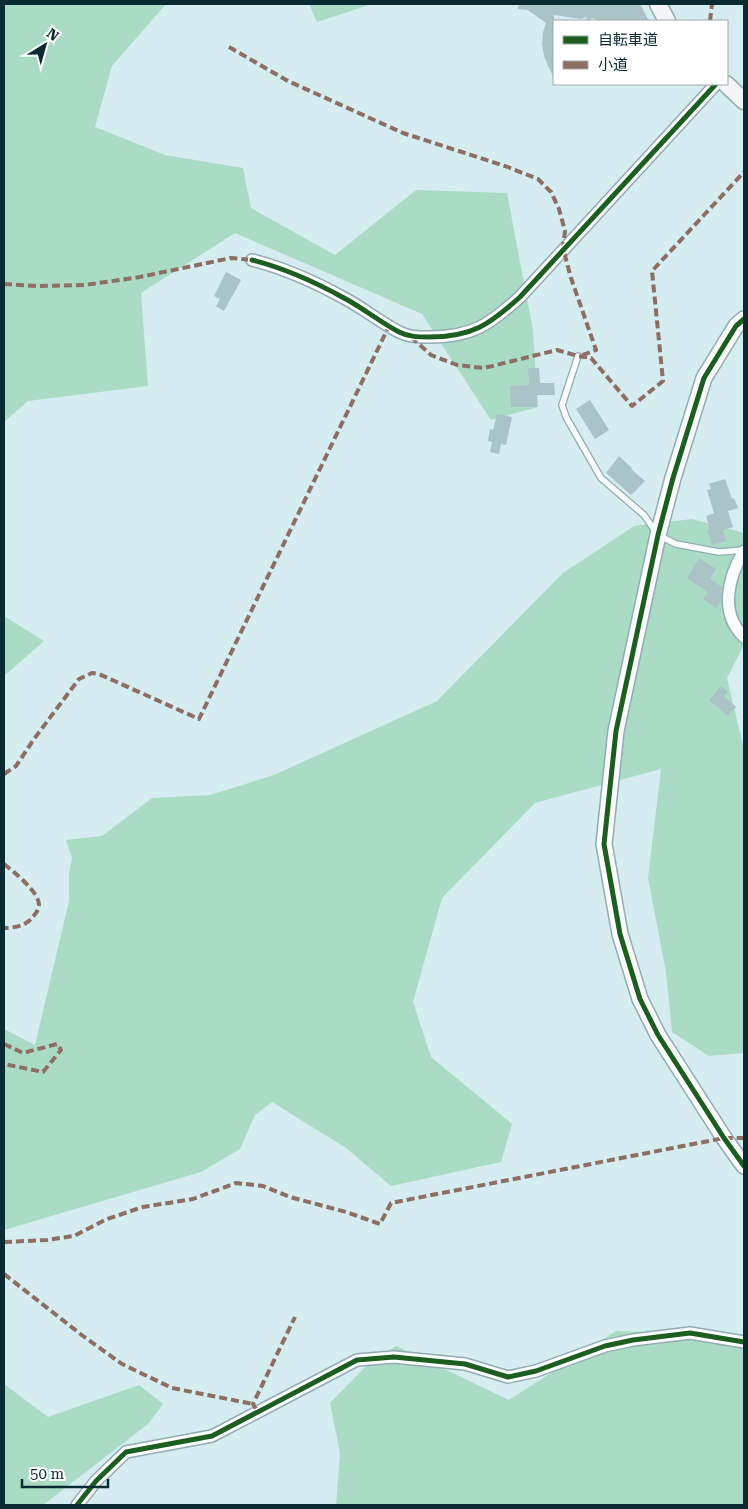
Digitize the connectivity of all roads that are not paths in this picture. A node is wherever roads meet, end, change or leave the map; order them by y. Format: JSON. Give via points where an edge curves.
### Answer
{"nodes":[{"id":1,"x":658,"y":4,"type":"edge"},
{"id":2,"x":666,"y":20,"type":"edge"},
{"id":3,"x":715,"y":85,"type":"edge"},
{"id":4,"x":727,"y":85,"type":"edge"},
{"id":5,"x":744,"y":101,"type":"edge"},
{"id":6,"x":252,"y":260,"type":"dead end"},
{"id":7,"x":744,"y":319,"type":"edge"},
{"id":8,"x":578,"y":356,"type":"dead end"},
{"id":9,"x":658,"y":536,"type":"junction"},
{"id":10,"x":744,"y":551,"type":"edge"},
{"id":11,"x":744,"y":637,"type":"edge"},
{"id":12,"x":744,"y":1166,"type":"edge"},
{"id":13,"x":744,"y":1342,"type":"edge"},
{"id":14,"x":77,"y":1505,"type":"edge"}],
"edges":[{"from":1,"to":2,"type":"main road"},
{"from":3,"to":6,"type":"street","via":[[520,297],[481,328],[459,336],[411,337],[308,280]]},
{"from":4,"to":5,"type":"main road"},
{"from":7,"to":9,"type":"street","via":[[736,326],[704,378]]},
{"from":8,"to":9,"type":"lane","via":[[562,405],[566,417],[601,478],[644,515]]},
{"from":9,"to":10,"type":"lane","via":[[676,544],[719,552]]},
{"from":9,"to":12,"type":"street","via":[[616,731],[604,844],[620,934],[640,999],[658,1035]]},
{"from":10,"to":11,"type":"street","via":[[727,597],[730,616]]},
{"from":13,"to":14,"type":"street","via":[[690,1333],[633,1340],[605,1346],[536,1372],[508,1377],[466,1364],[394,1357],[357,1360],[212,1436],[126,1452]]}]}
